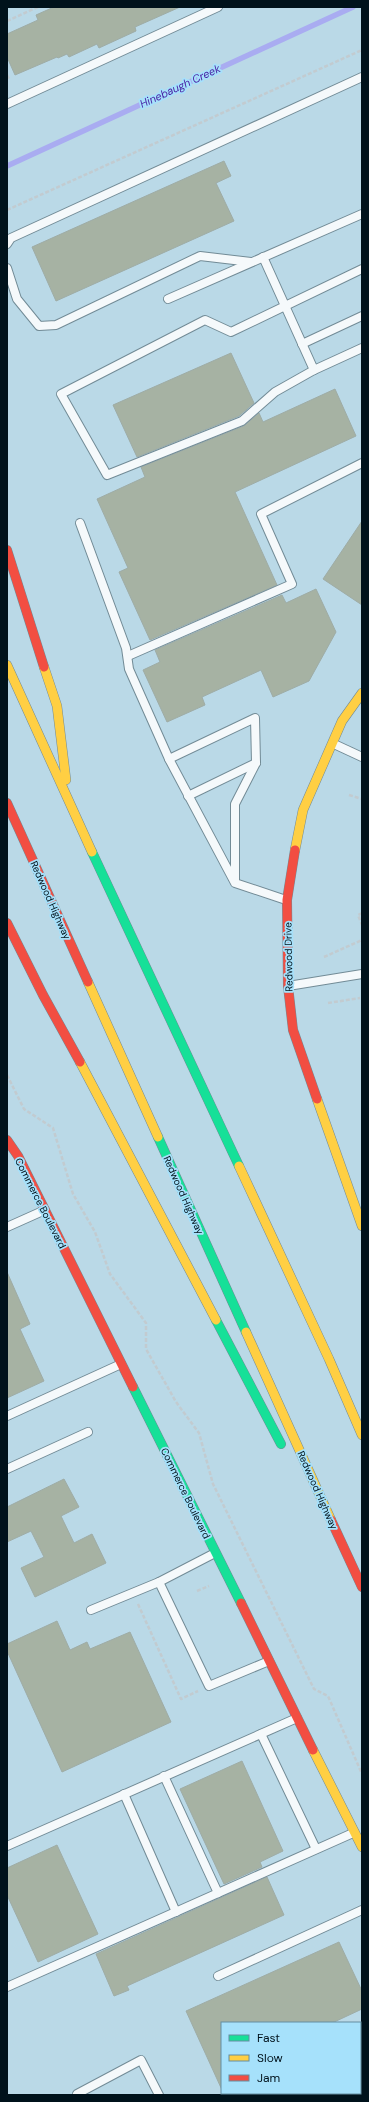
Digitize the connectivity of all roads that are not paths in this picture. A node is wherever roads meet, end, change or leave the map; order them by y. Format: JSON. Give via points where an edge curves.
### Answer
{"nodes":[{"id":1,"x":218,"y":7,"type":"edge"},
{"id":2,"x":362,"y":78,"type":"edge"},
{"id":3,"x":7,"y":104,"type":"edge"},
{"id":4,"x":362,"y":214,"type":"edge"},
{"id":5,"x":7,"y":244,"type":"edge"},
{"id":6,"x":263,"y":257,"type":"junction"},
{"id":7,"x":251,"y":262,"type":"junction"},
{"id":8,"x":7,"y":268,"type":"edge"},
{"id":9,"x":362,"y":269,"type":"edge"},
{"id":10,"x":168,"y":299,"type":"dead end"},
{"id":11,"x":285,"y":305,"type":"junction"},
{"id":12,"x":362,"y":316,"type":"edge"},
{"id":13,"x":302,"y":344,"type":"junction"},
{"id":14,"x":362,"y":348,"type":"edge"},
{"id":15,"x":314,"y":370,"type":"junction"},
{"id":16,"x":362,"y":463,"type":"edge"},
{"id":17,"x":80,"y":523,"type":"dead end"},
{"id":18,"x":7,"y":550,"type":"edge"},
{"id":19,"x":128,"y":656,"type":"junction"},
{"id":20,"x":7,"y":665,"type":"edge"},
{"id":21,"x":362,"y":693,"type":"edge"},
{"id":22,"x":332,"y":744,"type":"junction"},
{"id":23,"x":362,"y":757,"type":"edge"},
{"id":24,"x":169,"y":759,"type":"junction"},
{"id":25,"x":256,"y":763,"type":"junction"},
{"id":26,"x":188,"y":796,"type":"junction"},
{"id":27,"x":68,"y":801,"type":"junction"},
{"id":28,"x":7,"y":803,"type":"edge"},
{"id":29,"x":235,"y":883,"type":"junction"},
{"id":30,"x":287,"y":900,"type":"junction"},
{"id":31,"x":7,"y":923,"type":"edge"},
{"id":32,"x":362,"y":974,"type":"edge"},
{"id":33,"x":288,"y":986,"type":"junction"},
{"id":34,"x":7,"y":1140,"type":"edge"},
{"id":35,"x":45,"y":1210,"type":"junction"},
{"id":36,"x":362,"y":1226,"type":"edge"},
{"id":37,"x":7,"y":1227,"type":"edge"},
{"id":38,"x":122,"y":1363,"type":"junction"},
{"id":39,"x":7,"y":1416,"type":"edge"},
{"id":40,"x":88,"y":1432,"type":"dead end"},
{"id":41,"x":362,"y":1435,"type":"edge"},
{"id":42,"x":285,"y":1450,"type":"dead end"},
{"id":43,"x":7,"y":1469,"type":"edge"},
{"id":44,"x":320,"y":1519,"type":"dead end"},
{"id":45,"x":216,"y":1553,"type":"junction"},
{"id":46,"x":159,"y":1582,"type":"junction"},
{"id":47,"x":360,"y":1591,"type":"edge"},
{"id":48,"x":91,"y":1610,"type":"dead end"},
{"id":49,"x":270,"y":1661,"type":"junction"},
{"id":50,"x":298,"y":1717,"type":"junction"},
{"id":51,"x":262,"y":1734,"type":"junction"},
{"id":52,"x":164,"y":1776,"type":"junction"},
{"id":53,"x":124,"y":1794,"type":"junction"},
{"id":54,"x":354,"y":1832,"type":"junction"},
{"id":55,"x":7,"y":1846,"type":"edge"},
{"id":56,"x":362,"y":1847,"type":"edge"},
{"id":57,"x":316,"y":1849,"type":"junction"},
{"id":58,"x":218,"y":1893,"type":"junction"},
{"id":59,"x":362,"y":1910,"type":"edge"},
{"id":60,"x":176,"y":1912,"type":"junction"},
{"id":61,"x":218,"y":1976,"type":"dead end"},
{"id":62,"x":7,"y":1987,"type":"edge"},
{"id":63,"x":78,"y":2095,"type":"edge"},
{"id":64,"x":159,"y":2095,"type":"edge"}],
"edges":[{"from":1,"to":3,"type":"lane"},
{"from":2,"to":5,"type":"lane","via":[[11,238]]},
{"from":4,"to":6,"type":"lane"},
{"from":6,"to":7,"type":"lane"},
{"from":6,"to":11,"type":"lane"},
{"from":7,"to":8,"type":"lane","via":[[200,256],[56,325],[39,326],[17,299]]},
{"from":7,"to":10,"type":"lane"},
{"from":9,"to":11,"type":"lane"},
{"from":11,"to":13,"type":"lane"},
{"from":11,"to":15,"type":"lane","via":[[231,332],[204,320],[61,394],[107,475],[242,421],[275,392]]},
{"from":12,"to":13,"type":"lane"},
{"from":13,"to":15,"type":"lane"},
{"from":14,"to":15,"type":"lane"},
{"from":16,"to":19,"type":"lane","via":[[261,514],[292,584]]},
{"from":17,"to":19,"type":"lane"},
{"from":18,"to":27,"type":"main road","via":[[57,706]]},
{"from":19,"to":24,"type":"lane","via":[[130,669]]},
{"from":20,"to":27,"type":"main road"},
{"from":21,"to":22,"type":"main road","name":"Redwood Drive","via":[[342,721]]},
{"from":22,"to":23,"type":"lane"},
{"from":22,"to":30,"type":"main road","name":"Redwood Drive","via":[[303,810]]},
{"from":24,"to":25,"type":"lane","via":[[255,718]]},
{"from":24,"to":26,"type":"lane"},
{"from":25,"to":26,"type":"lane"},
{"from":25,"to":29,"type":"lane","via":[[235,804]]},
{"from":26,"to":29,"type":"lane"},
{"from":27,"to":41,"type":"main road","via":[[329,1359]]},
{"from":28,"to":47,"type":"main road","name":"Redwood Highway"},
{"from":29,"to":30,"type":"lane"},
{"from":30,"to":33,"type":"main road","name":"Redwood Drive"},
{"from":31,"to":42,"type":"main road"},
{"from":32,"to":33,"type":"lane"},
{"from":33,"to":36,"type":"main road","name":"Redwood Drive","via":[[293,1030]]},
{"from":34,"to":35,"type":"main road","name":"Commerce Boulevard","via":[[18,1156]]},
{"from":35,"to":37,"type":"lane"},
{"from":35,"to":38,"type":"main road","name":"Commerce Boulevard"},
{"from":38,"to":39,"type":"lane"},
{"from":38,"to":45,"type":"main road","name":"Commerce Boulevard"},
{"from":40,"to":43,"type":"lane"},
{"from":44,"to":47,"type":"main road"},
{"from":45,"to":46,"type":"lane"},
{"from":45,"to":49,"type":"main road","name":"Commerce Boulevard"},
{"from":46,"to":48,"type":"lane"},
{"from":46,"to":49,"type":"lane","via":[[209,1686]]},
{"from":49,"to":50,"type":"main road","name":"Commerce Boulevard"},
{"from":50,"to":51,"type":"lane"},
{"from":50,"to":54,"type":"main road","name":"Commerce Boulevard"},
{"from":51,"to":52,"type":"lane"},
{"from":51,"to":57,"type":"lane"},
{"from":52,"to":53,"type":"lane"},
{"from":52,"to":58,"type":"lane"},
{"from":53,"to":55,"type":"lane"},
{"from":53,"to":60,"type":"lane"},
{"from":54,"to":56,"type":"main road","name":"Commerce Boulevard"},
{"from":54,"to":57,"type":"lane"},
{"from":57,"to":58,"type":"lane"},
{"from":58,"to":60,"type":"lane"},
{"from":59,"to":61,"type":"lane"},
{"from":60,"to":62,"type":"lane"},
{"from":63,"to":64,"type":"lane","via":[[141,2060]]}]}
